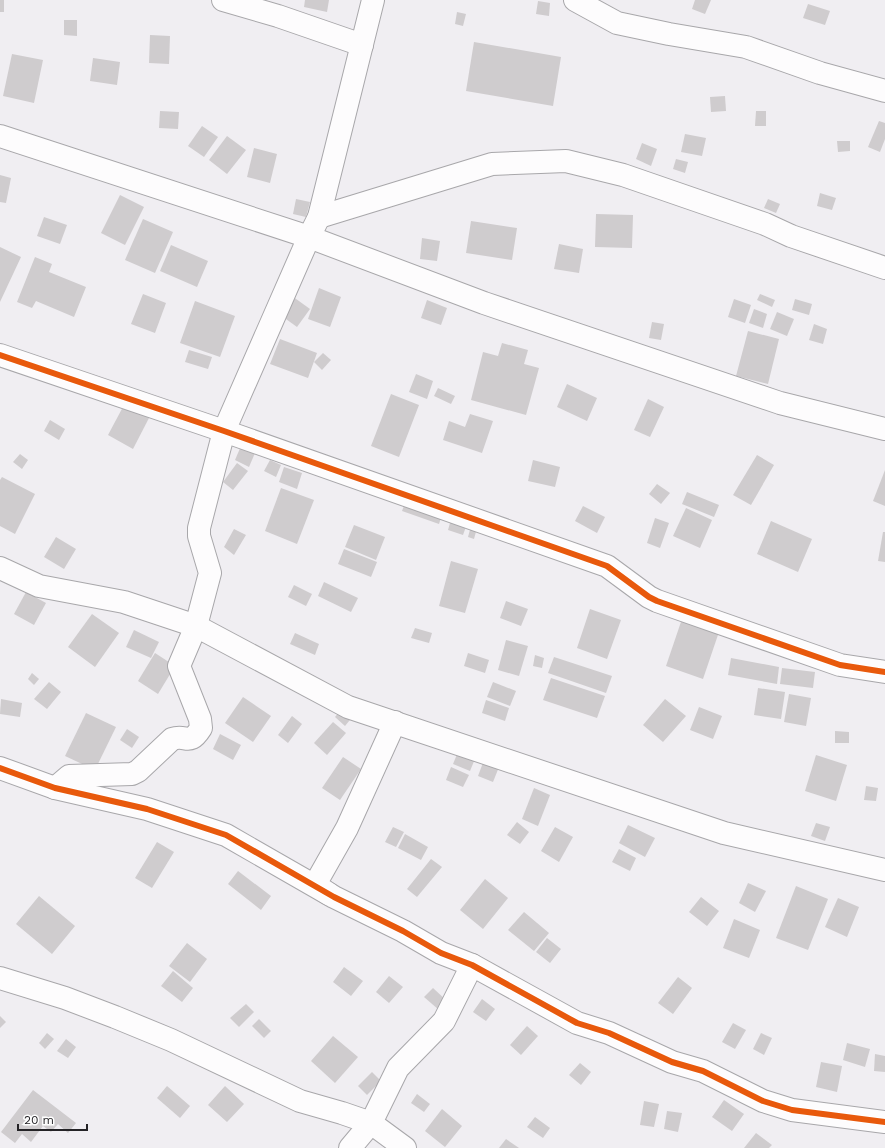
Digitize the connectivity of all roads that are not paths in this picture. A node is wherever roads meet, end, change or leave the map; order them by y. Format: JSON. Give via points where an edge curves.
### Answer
{"nodes":[{"id":1,"x":223,"y":0,"type":"edge"},
{"id":2,"x":373,"y":0,"type":"edge"},
{"id":3,"x":575,"y":0,"type":"edge"},
{"id":4,"x":362,"y":45,"type":"junction"},
{"id":5,"x":885,"y":91,"type":"edge"},
{"id":6,"x":0,"y":136,"type":"edge"},
{"id":7,"x":319,"y":217,"type":"junction"},
{"id":8,"x":309,"y":237,"type":"junction"},
{"id":9,"x":885,"y":268,"type":"edge"},
{"id":10,"x":0,"y":355,"type":"edge"},
{"id":11,"x":885,"y":429,"type":"edge"},
{"id":12,"x":224,"y":431,"type":"junction"},
{"id":13,"x":0,"y":568,"type":"edge"},
{"id":14,"x":196,"y":626,"type":"junction"},
{"id":15,"x":885,"y":672,"type":"edge"},
{"id":16,"x":395,"y":722,"type":"junction"},
{"id":17,"x":0,"y":768,"type":"edge"},
{"id":18,"x":55,"y":788,"type":"junction"},
{"id":19,"x":885,"y":870,"type":"edge"},
{"id":20,"x":334,"y":897,"type":"junction"},
{"id":21,"x":472,"y":965,"type":"junction"},
{"id":22,"x":0,"y":978,"type":"edge"},
{"id":23,"x":885,"y":1122,"type":"edge"},
{"id":24,"x":371,"y":1123,"type":"junction"},
{"id":25,"x":350,"y":1148,"type":"edge"},
{"id":26,"x":405,"y":1148,"type":"edge"}],
"edges":[{"from":1,"to":4,"type":"street"},
{"from":2,"to":4,"type":"street"},
{"from":3,"to":5,"type":"street","via":[[617,23],[746,47],[820,73]]},
{"from":4,"to":7,"type":"street"},
{"from":6,"to":8,"type":"street"},
{"from":7,"to":8,"type":"street"},
{"from":7,"to":9,"type":"street","via":[[492,164],[566,161],[624,175]]},
{"from":8,"to":11,"type":"street","via":[[484,303],[773,400]]},
{"from":8,"to":12,"type":"street"},
{"from":10,"to":12,"type":"street"},
{"from":12,"to":14,"type":"street","via":[[199,528],[210,572]]},
{"from":12,"to":15,"type":"street","via":[[607,566],[657,601],[840,665]]},
{"from":13,"to":14,"type":"street","via":[[39,586],[124,602]]},
{"from":14,"to":16,"type":"street","via":[[335,701]]},
{"from":14,"to":18,"type":"street","via":[[178,666],[200,719],[201,728],[195,737],[172,740],[132,774],[69,776]]},
{"from":16,"to":19,"type":"street","via":[[724,833]]},
{"from":16,"to":20,"type":"street","via":[[347,828],[317,881],[317,886]]},
{"from":17,"to":18,"type":"street"},
{"from":18,"to":20,"type":"street","via":[[147,809],[226,835]]},
{"from":20,"to":21,"type":"street","via":[[441,953]]},
{"from":21,"to":23,"type":"street","via":[[577,1023],[609,1033],[672,1062],[703,1071],[762,1101],[792,1110]]},
{"from":21,"to":24,"type":"street","via":[[444,1021],[398,1068]]},
{"from":22,"to":24,"type":"street","via":[[115,1016],[300,1101]]},
{"from":24,"to":25,"type":"street"},
{"from":24,"to":26,"type":"street"}]}
